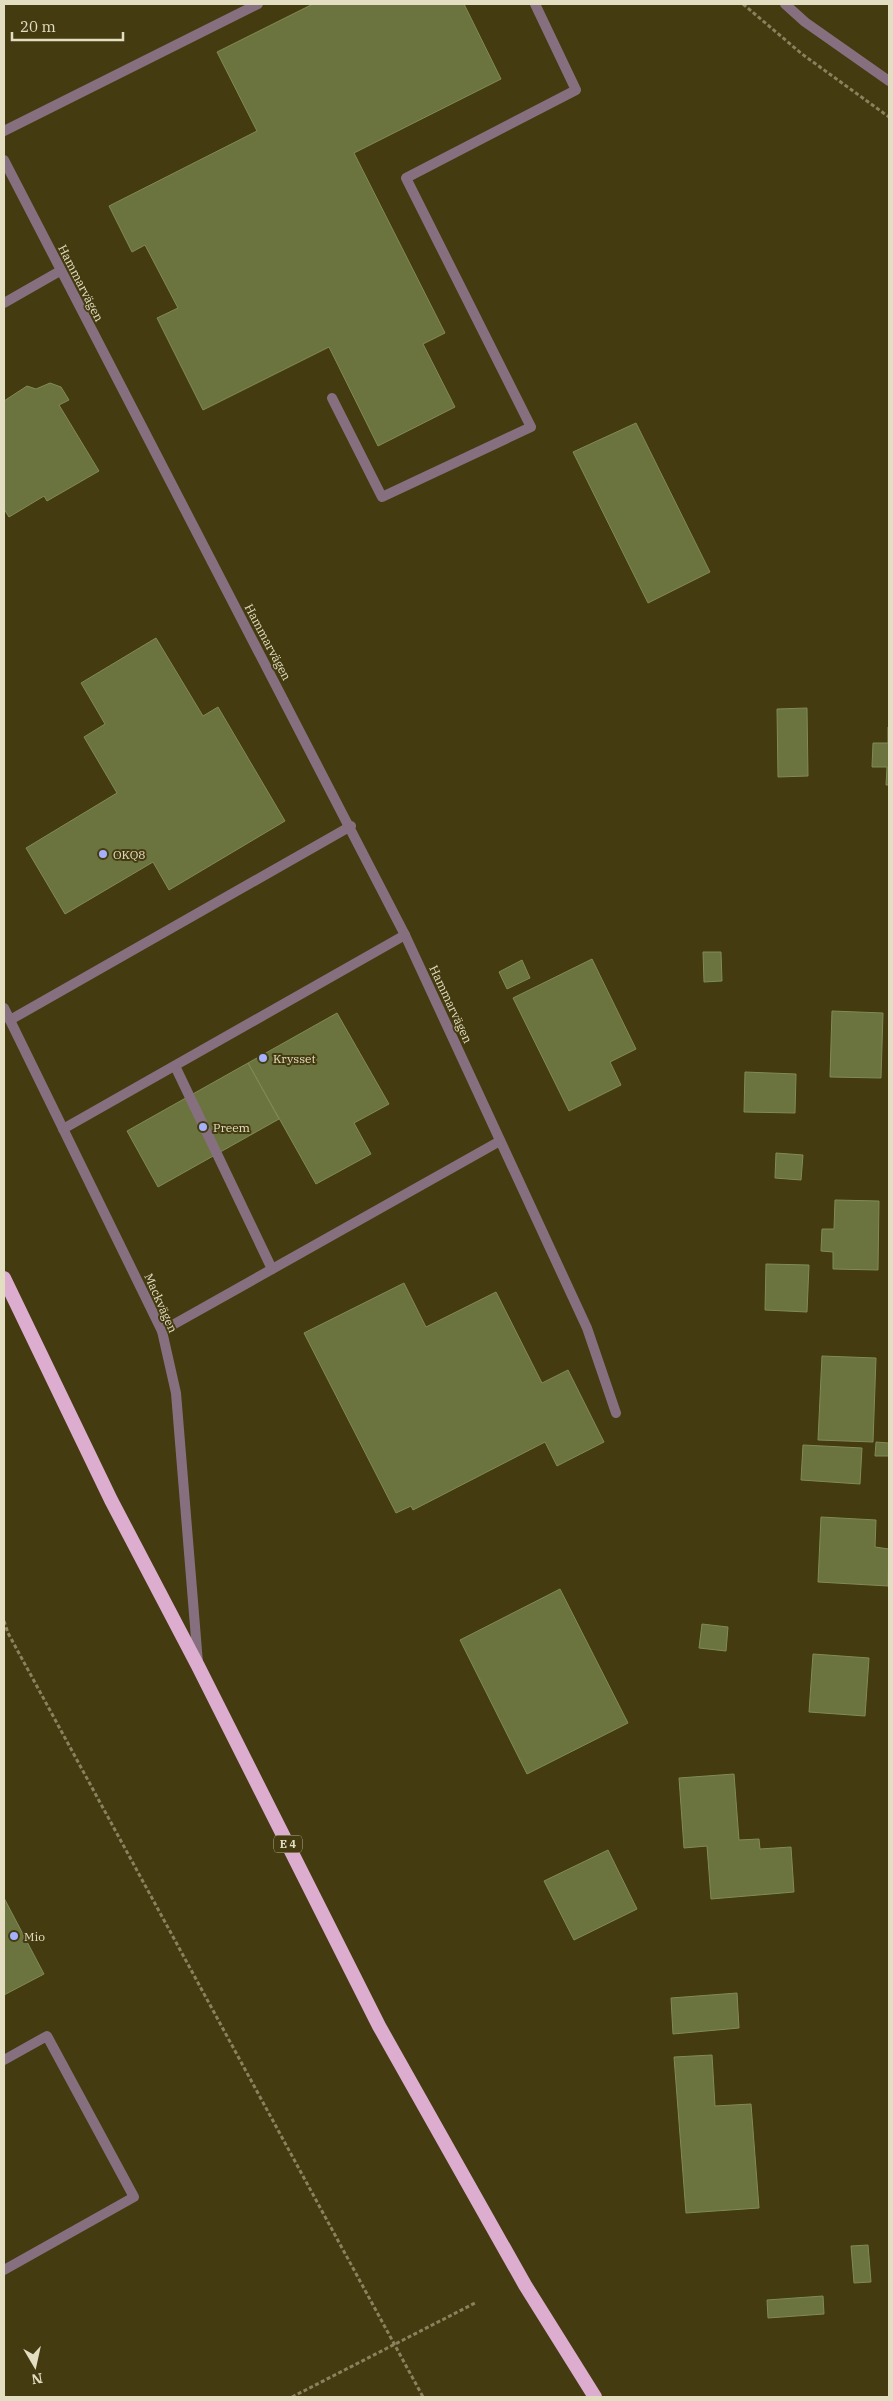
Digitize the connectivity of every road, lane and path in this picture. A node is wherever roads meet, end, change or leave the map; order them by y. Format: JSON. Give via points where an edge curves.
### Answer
{"nodes":[{"id":1,"x":258,"y":4,"type":"edge"},
{"id":2,"x":535,"y":4,"type":"edge"},
{"id":3,"x":785,"y":4,"type":"edge"},
{"id":4,"x":889,"y":82,"type":"edge"},
{"id":5,"x":4,"y":131,"type":"edge"},
{"id":6,"x":4,"y":160,"type":"edge"},
{"id":7,"x":60,"y":271,"type":"junction"},
{"id":8,"x":4,"y":303,"type":"edge"},
{"id":9,"x":332,"y":398,"type":"dead end"},
{"id":10,"x":351,"y":826,"type":"junction"},
{"id":11,"x":405,"y":934,"type":"junction"},
{"id":12,"x":4,"y":1008,"type":"edge"},
{"id":13,"x":10,"y":1020,"type":"junction"},
{"id":14,"x":175,"y":1066,"type":"junction"},
{"id":15,"x":63,"y":1129,"type":"junction"},
{"id":16,"x":500,"y":1141,"type":"junction"},
{"id":17,"x":272,"y":1269,"type":"junction"},
{"id":18,"x":4,"y":1278,"type":"edge"},
{"id":19,"x":162,"y":1330,"type":"junction"},
{"id":20,"x":616,"y":1413,"type":"dead end"},
{"id":21,"x":4,"y":1620,"type":"edge"},
{"id":22,"x":198,"y":1666,"type":"junction"},
{"id":23,"x":4,"y":2060,"type":"edge"},
{"id":24,"x":4,"y":2270,"type":"edge"},
{"id":25,"x":477,"y":2302,"type":"dead end"},
{"id":26,"x":395,"y":2345,"type":"junction"},
{"id":27,"x":292,"y":2397,"type":"edge"},
{"id":28,"x":423,"y":2397,"type":"edge"},
{"id":29,"x":595,"y":2397,"type":"edge"}],
"edges":[{"from":1,"to":5,"type":"street"},
{"from":2,"to":9,"type":"street","via":[[576,90],[406,178],[531,427],[382,497]]},
{"from":3,"to":4,"type":"street"},
{"from":6,"to":7,"type":"street","name":"Hammarvägen"},
{"from":7,"to":8,"type":"street"},
{"from":7,"to":10,"type":"street","name":"Hammarvägen"},
{"from":10,"to":11,"type":"street","name":"Hammarvägen"},
{"from":10,"to":13,"type":"street"},
{"from":11,"to":14,"type":"street"},
{"from":11,"to":16,"type":"street","name":"Hammarvägen"},
{"from":12,"to":13,"type":"street","name":"Mackvägen"},
{"from":13,"to":15,"type":"street","name":"Mackvägen"},
{"from":14,"to":15,"type":"street"},
{"from":14,"to":17,"type":"street"},
{"from":15,"to":19,"type":"street","name":"Mackvägen"},
{"from":16,"to":17,"type":"street"},
{"from":16,"to":20,"type":"street","name":"Hammarvägen","via":[[587,1328]]},
{"from":17,"to":19,"type":"street"},
{"from":18,"to":22,"type":"highway","number":"E 4","via":[[111,1500]]},
{"from":19,"to":22,"type":"street","name":"Mackvägen","via":[[176,1393]]},
{"from":21,"to":26,"type":"path"},
{"from":22,"to":29,"type":"highway","number":"E 4","via":[[379,2026],[525,2286]]},
{"from":23,"to":24,"type":"street","via":[[47,2036],[134,2197]]},
{"from":25,"to":26,"type":"path"},
{"from":26,"to":27,"type":"path"},
{"from":26,"to":28,"type":"path"}]}
